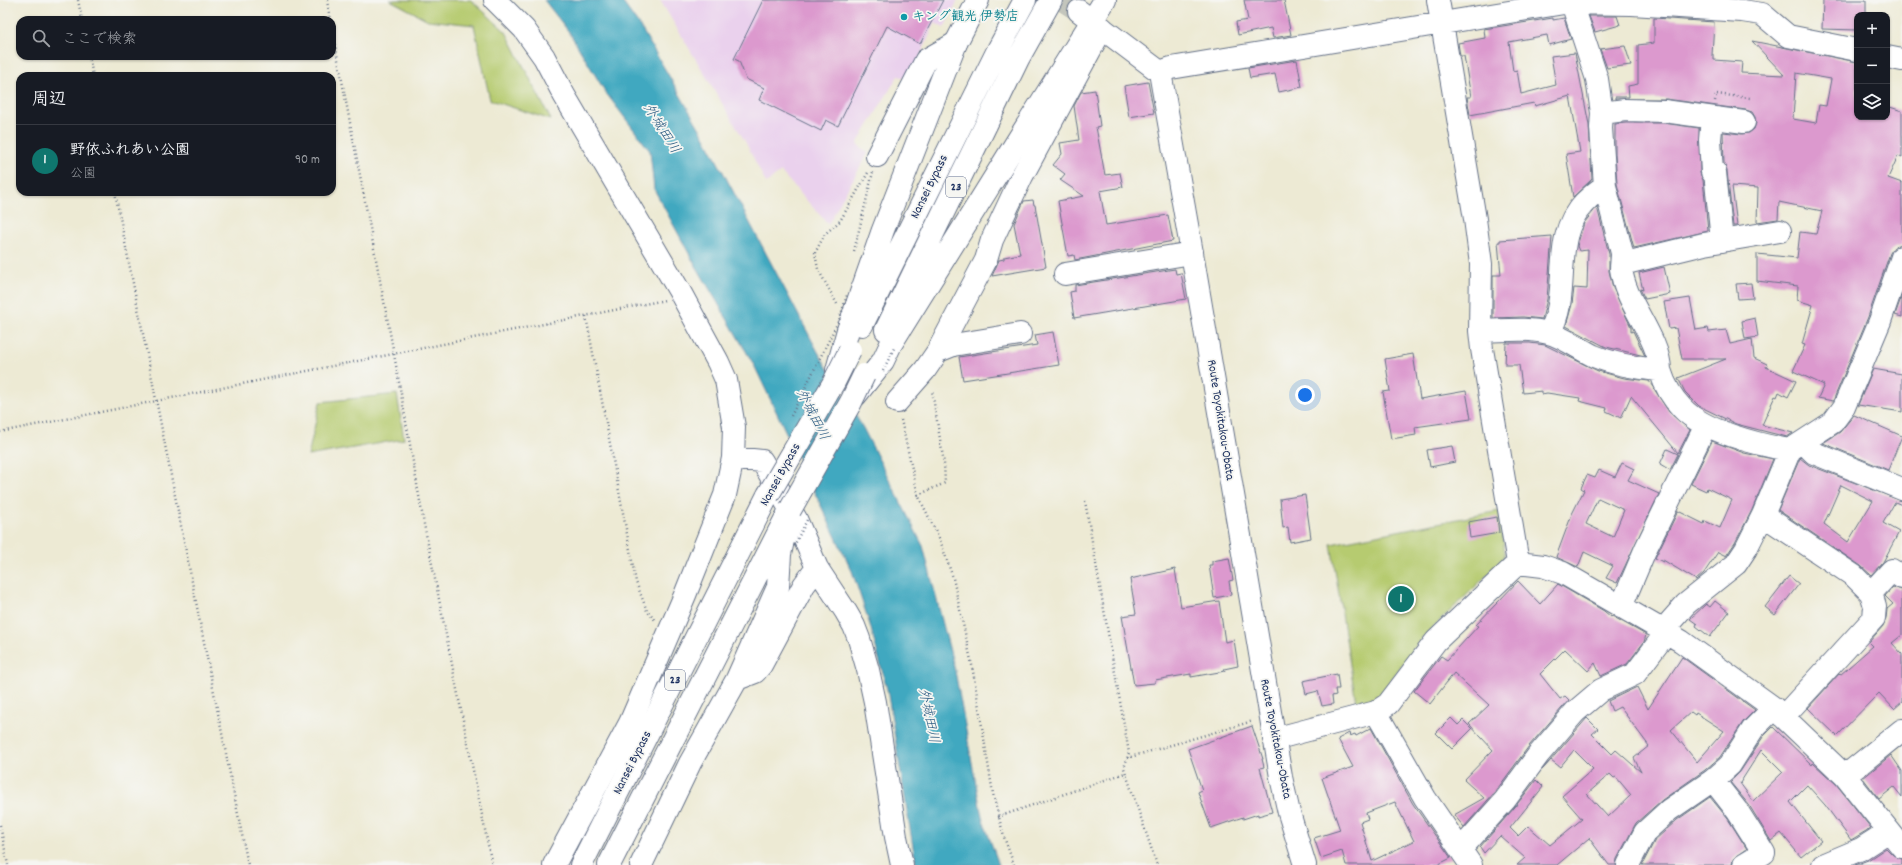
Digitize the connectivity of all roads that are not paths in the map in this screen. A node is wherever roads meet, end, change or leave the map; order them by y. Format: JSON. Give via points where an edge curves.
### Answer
{"nodes":[{"id":1,"x":495,"y":0,"type":"edge"},
{"id":2,"x":978,"y":0,"type":"edge"},
{"id":3,"x":1025,"y":0,"type":"edge"},
{"id":4,"x":1051,"y":0,"type":"edge"},
{"id":5,"x":1105,"y":0,"type":"edge"},
{"id":6,"x":1438,"y":0,"type":"edge"},
{"id":7,"x":1572,"y":2,"type":"edge"},
{"id":8,"x":1760,"y":7,"type":"edge"},
{"id":9,"x":1091,"y":20,"type":"junction"},
{"id":10,"x":1442,"y":23,"type":"junction"},
{"id":11,"x":956,"y":43,"type":"junction"},
{"id":12,"x":1854,"y":49,"type":"edge"},
{"id":13,"x":1890,"y":57,"type":"edge"},
{"id":14,"x":1902,"y":60,"type":"edge"},
{"id":15,"x":1160,"y":72,"type":"junction"},
{"id":16,"x":1602,"y":112,"type":"junction"},
{"id":17,"x":1712,"y":118,"type":"junction"},
{"id":18,"x":1744,"y":122,"type":"dead end"},
{"id":19,"x":877,"y":156,"type":"road end"},
{"id":20,"x":1605,"y":186,"type":"junction"},
{"id":21,"x":1780,"y":231,"type":"dead end"},
{"id":22,"x":1722,"y":241,"type":"junction"},
{"id":23,"x":1192,"y":253,"type":"junction"},
{"id":24,"x":1902,"y":257,"type":"edge"},
{"id":25,"x":1622,"y":262,"type":"junction"},
{"id":26,"x":1065,"y":274,"type":"dead end"},
{"id":27,"x":1480,"y":331,"type":"junction"},
{"id":28,"x":1549,"y":333,"type":"junction"},
{"id":29,"x":1020,"y":334,"type":"dead end"},
{"id":30,"x":938,"y":351,"type":"junction"},
{"id":31,"x":1660,"y":370,"type":"junction"},
{"id":32,"x":834,"y":382,"type":"junction"},
{"id":33,"x":851,"y":402,"type":"junction"},
{"id":34,"x":897,"y":402,"type":"road end"},
{"id":35,"x":1706,"y":425,"type":"junction"},
{"id":36,"x":1797,"y":446,"type":"junction"},
{"id":37,"x":733,"y":458,"type":"junction"},
{"id":38,"x":1902,"y":489,"type":"edge"},
{"id":39,"x":790,"y":510,"type":"junction"},
{"id":40,"x":1763,"y":515,"type":"junction"},
{"id":41,"x":1518,"y":562,"type":"junction"},
{"id":42,"x":817,"y":568,"type":"junction"},
{"id":43,"x":1902,"y":578,"type":"edge"},
{"id":44,"x":1871,"y":593,"type":"junction"},
{"id":45,"x":1621,"y":607,"type":"junction"},
{"id":46,"x":1666,"y":633,"type":"junction"},
{"id":47,"x":737,"y":679,"type":"junction"},
{"id":48,"x":1376,"y":712,"type":"junction"},
{"id":49,"x":1779,"y":713,"type":"junction"},
{"id":50,"x":1902,"y":730,"type":"edge"},
{"id":51,"x":1274,"y":739,"type":"junction"},
{"id":52,"x":1845,"y":776,"type":"junction"},
{"id":53,"x":1713,"y":780,"type":"junction"},
{"id":54,"x":1896,"y":839,"type":"edge"},
{"id":55,"x":1466,"y":857,"type":"edge"},
{"id":56,"x":554,"y":865,"type":"edge"},
{"id":57,"x":581,"y":865,"type":"edge"},
{"id":58,"x":609,"y":865,"type":"edge"},
{"id":59,"x":641,"y":865,"type":"edge"},
{"id":60,"x":902,"y":865,"type":"edge"},
{"id":61,"x":1305,"y":865,"type":"edge"},
{"id":62,"x":1628,"y":865,"type":"edge"},
{"id":63,"x":1744,"y":865,"type":"edge"},
{"id":64,"x":1823,"y":865,"type":"edge"}],
"edges":[{"from":1,"to":37,"type":"main road","via":[[524,28],[544,57],[718,362],[726,380],[734,427]]},
{"from":2,"to":11,"type":"main road"},
{"from":3,"to":32,"type":"main road","name":"Nansei Bypass","number":"23","bridge":true},
{"from":4,"to":33,"type":"main road","name":"Nansei Bypass","number":"23","bridge":true,"via":[[1018,59]]},
{"from":5,"to":9,"type":"main road"},
{"from":6,"to":10,"type":"main road"},
{"from":7,"to":8,"type":"main road","via":[[1742,11]]},
{"from":7,"to":10,"type":"main road"},
{"from":7,"to":16,"type":"main road","via":[[1598,79]]},
{"from":8,"to":12,"type":"main road","via":[[1788,36]]},
{"from":9,"to":15,"type":"main road"},
{"from":9,"to":30,"type":"main road","via":[[992,240],[986,260]]},
{"from":9,"to":33,"type":"main road","via":[[891,344],[883,361]]},
{"from":10,"to":15,"type":"main road","via":[[1170,68]]},
{"from":10,"to":27,"type":"main road","via":[[1475,219],[1480,264]]},
{"from":11,"to":19,"type":"main road","via":[[926,60]]},
{"from":11,"to":32,"type":"main road","via":[[883,230],[848,330]]},
{"from":13,"to":14,"type":"main road"},
{"from":15,"to":23,"type":"main road","name":"Route Toyokitakou-Obata"},
{"from":16,"to":17,"type":"main road","via":[[1664,111]]},
{"from":16,"to":20,"type":"main road"},
{"from":17,"to":18,"type":"main road"},
{"from":17,"to":22,"type":"main road","via":[[1710,158],[1712,172],[1715,172]]},
{"from":20,"to":25,"type":"main road"},
{"from":20,"to":28,"type":"main road","via":[[1596,191],[1577,210],[1566,233],[1560,296],[1555,320]]},
{"from":21,"to":22,"type":"main road"},
{"from":22,"to":25,"type":"main road"},
{"from":23,"to":26,"type":"main road"},
{"from":23,"to":51,"type":"main road","name":"Route Toyokitakou-Obata"},
{"from":24,"to":36,"type":"main road","via":[[1880,321],[1844,407],[1832,422]]},
{"from":25,"to":31,"type":"main road","via":[[1628,292],[1653,344]]},
{"from":27,"to":28,"type":"main road","via":[[1534,330]]},
{"from":27,"to":41,"type":"main road"},
{"from":28,"to":31,"type":"main road","via":[[1622,366]]},
{"from":29,"to":30,"type":"main road","via":[[953,345]]},
{"from":30,"to":34,"type":"main road"},
{"from":31,"to":35,"type":"main road","via":[[1664,382],[1682,408]]},
{"from":32,"to":57,"type":"main road","name":"Nansei Bypass","number":"23","bridge":true,"via":[[768,496]]},
{"from":33,"to":39,"type":"main road","name":"Nansei Bypass","number":"23","bridge":true},
{"from":35,"to":36,"type":"main road","via":[[1762,444]]},
{"from":35,"to":45,"type":"main road","via":[[1646,548]]},
{"from":36,"to":38,"type":"main road"},
{"from":36,"to":40,"type":"main road"},
{"from":37,"to":42,"type":"main road","via":[[762,461],[796,519]]},
{"from":37,"to":56,"type":"main road","via":[[725,495],[630,723]]},
{"from":39,"to":47,"type":"main road","via":[[780,554],[778,587]]},
{"from":39,"to":58,"type":"main road","name":"Nansei Bypass","number":"23"},
{"from":40,"to":44,"type":"main road","via":[[1854,576]]},
{"from":40,"to":46,"type":"main road","via":[[1746,550],[1736,564],[1686,604],[1670,622]]},
{"from":41,"to":45,"type":"main road","via":[[1543,566],[1563,573]]},
{"from":41,"to":48,"type":"main road","via":[[1436,641],[1388,704]]},
{"from":42,"to":47,"type":"main road","via":[[804,585],[761,665],[755,672]]},
{"from":42,"to":60,"type":"main road","via":[[854,626],[868,670]]},
{"from":43,"to":44,"type":"main road","via":[[1892,570]]},
{"from":44,"to":49,"type":"main road","via":[[1875,606],[1874,618]]},
{"from":45,"to":46,"type":"main road"},
{"from":46,"to":49,"type":"main road","via":[[1681,641]]},
{"from":46,"to":55,"type":"main road","via":[[1635,674],[1601,690],[1575,712],[1539,754]]},
{"from":47,"to":59,"type":"main road","via":[[690,763]]},
{"from":48,"to":51,"type":"main road"},
{"from":48,"to":55,"type":"main road","via":[[1425,798]]},
{"from":49,"to":52,"type":"main road"},
{"from":49,"to":53,"type":"main road","via":[[1753,729],[1730,765]]},
{"from":50,"to":52,"type":"main road"},
{"from":51,"to":61,"type":"main road","name":"Route Toyokitakou-Obata","via":[[1289,813]]},
{"from":52,"to":54,"type":"main road"},
{"from":53,"to":62,"type":"main road","via":[[1669,810],[1645,832]]},
{"from":53,"to":63,"type":"main road","via":[[1764,852]]},
{"from":54,"to":64,"type":"main road","via":[[1861,849]]}]}
